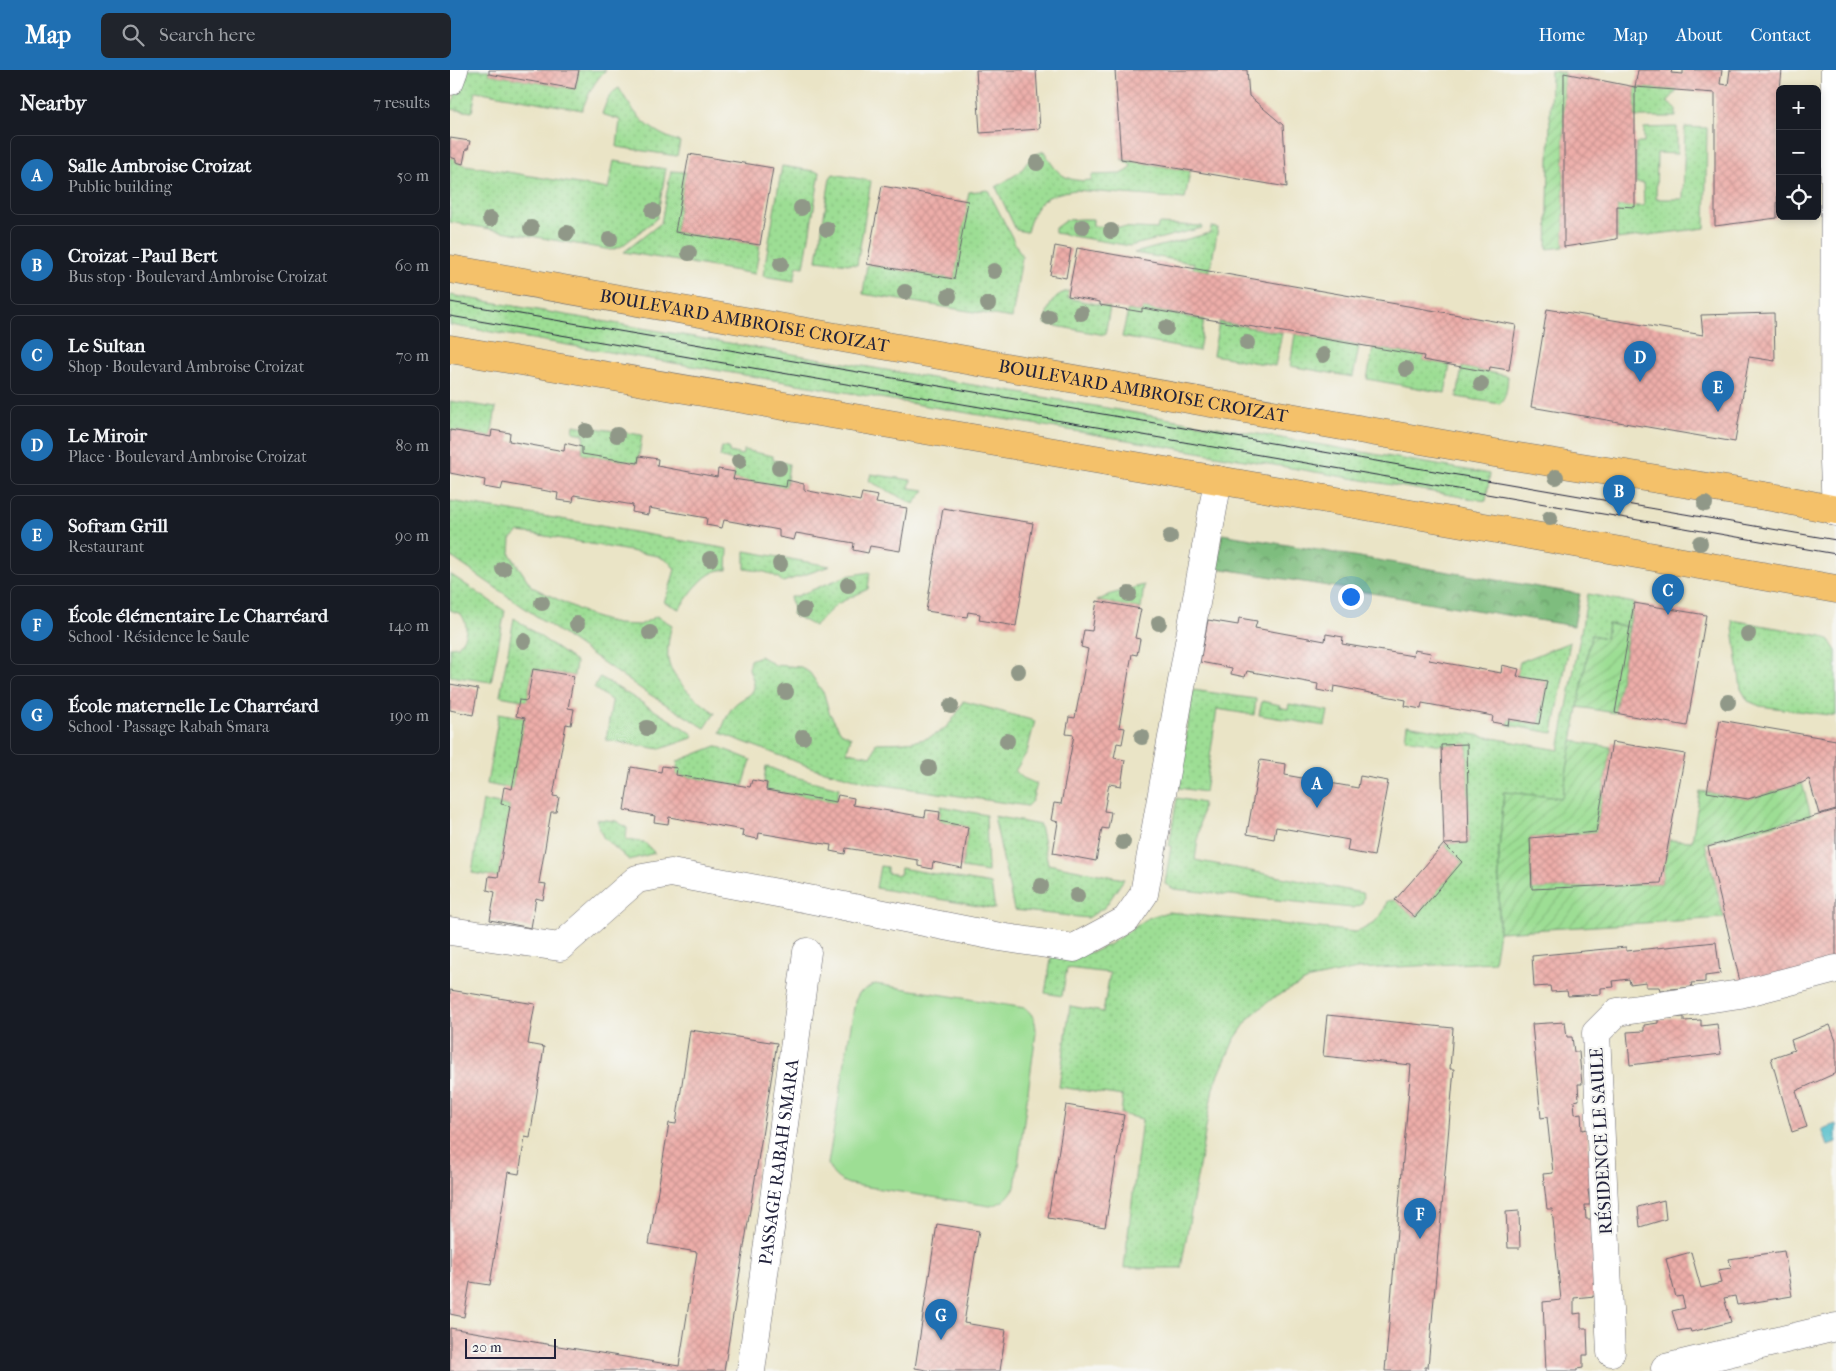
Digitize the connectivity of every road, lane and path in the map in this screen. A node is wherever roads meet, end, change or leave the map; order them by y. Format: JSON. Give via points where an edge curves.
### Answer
{"nodes":[{"id":1,"x":454,"y":70,"type":"edge"},
{"id":2,"x":1835,"y":70,"type":"edge"},
{"id":3,"x":450,"y":81,"type":"edge"},
{"id":4,"x":450,"y":270,"type":"edge"},
{"id":5,"x":450,"y":350,"type":"edge"},
{"id":6,"x":1218,"y":480,"type":"junction"},
{"id":7,"x":1836,"y":511,"type":"edge"},
{"id":8,"x":1836,"y":589,"type":"edge"},
{"id":9,"x":450,"y":931,"type":"edge"},
{"id":10,"x":808,"y":952,"type":"dead end"},
{"id":11,"x":1836,"y":969,"type":"edge"},
{"id":12,"x":1836,"y":1326,"type":"edge"},
{"id":13,"x":1611,"y":1352,"type":"dead end"},
{"id":14,"x":1665,"y":1368,"type":"dead end"},
{"id":15,"x":751,"y":1371,"type":"edge"}],
"edges":[{"from":1,"to":3,"type":"street"},
{"from":2,"to":7,"type":"street"},
{"from":4,"to":7,"type":"main road","name":"BOULEVARD AMBROISE CROIZAT","via":[[1506,454],[1777,498]]},
{"from":5,"to":6,"type":"main road"},
{"from":6,"to":8,"type":"main road"},
{"from":6,"to":9,"type":"street","via":[[1144,894],[1126,920],[1074,948],[671,874],[637,879],[560,947]]},
{"from":10,"to":15,"type":"street","name":"PASSAGE RABAH SMARA"},
{"from":11,"to":13,"type":"street","name":"RÉSIDENCE LE SAULE","via":[[1740,994],[1617,1012],[1596,1033]]},
{"from":12,"to":14,"type":"street"}]}
